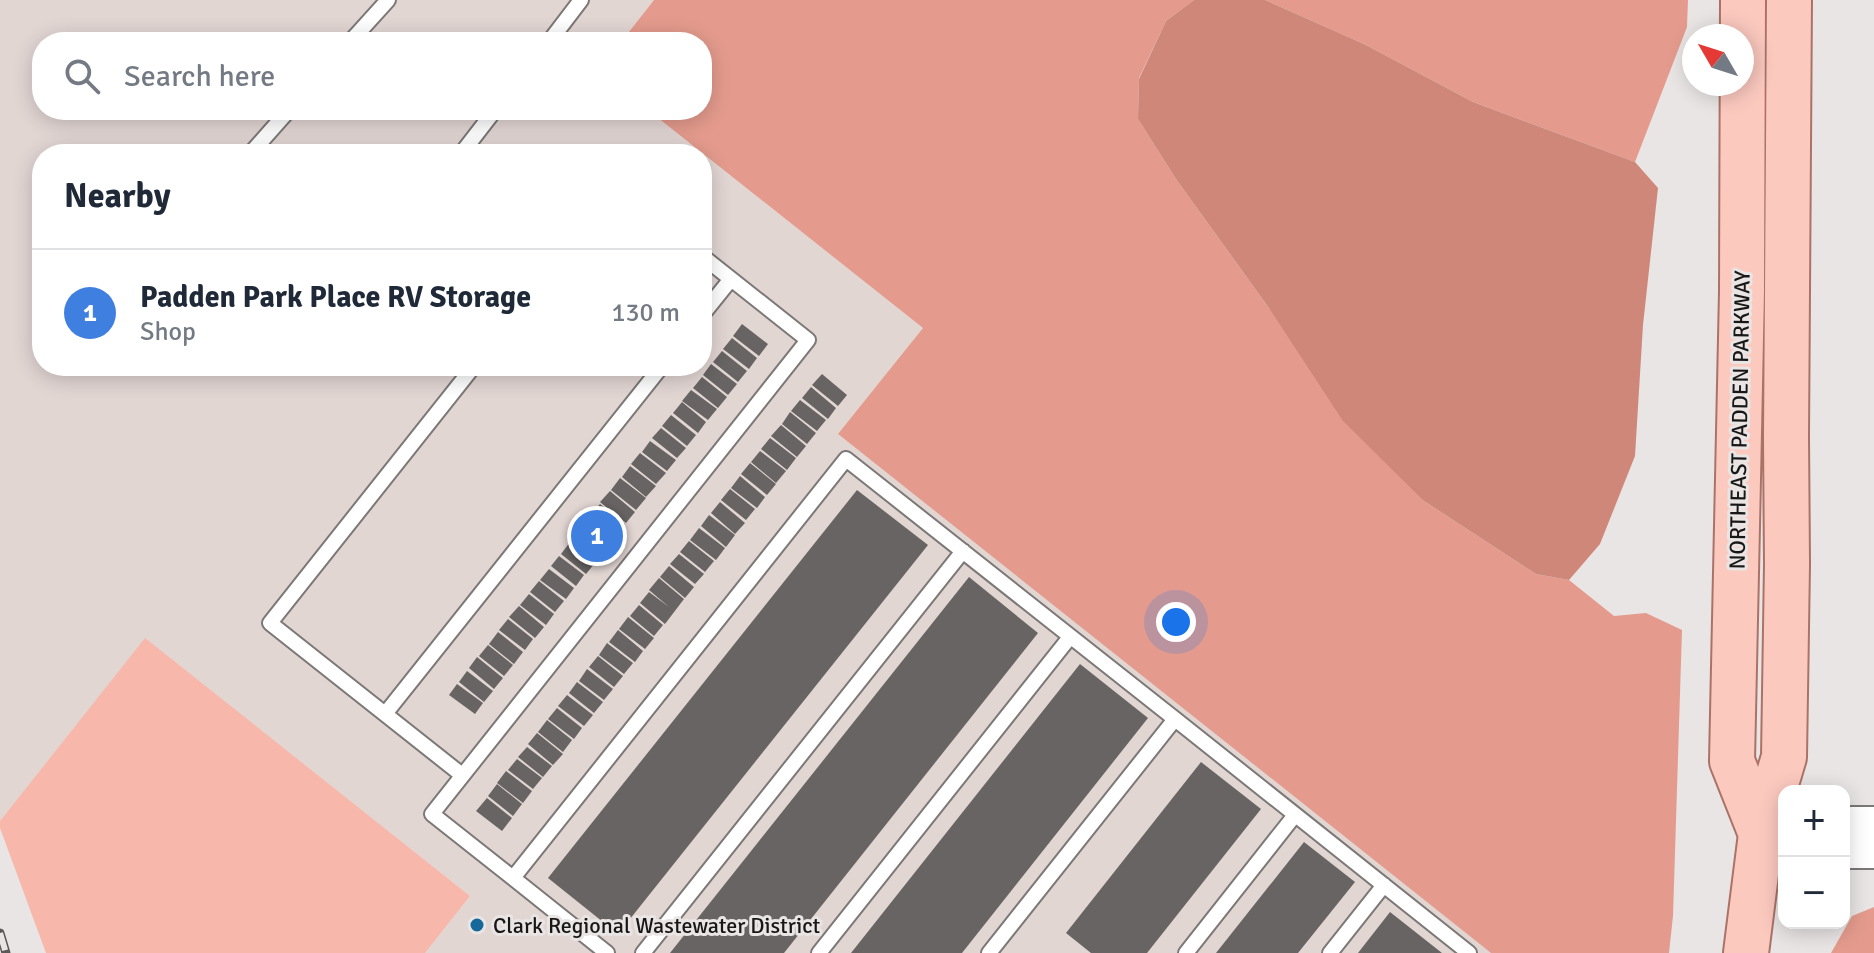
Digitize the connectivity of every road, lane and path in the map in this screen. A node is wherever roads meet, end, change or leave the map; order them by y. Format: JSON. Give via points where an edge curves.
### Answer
{"nodes":[{"id":1,"x":388,"y":0,"type":"edge"},
{"id":2,"x":581,"y":0,"type":"edge"},
{"id":3,"x":1743,"y":0,"type":"edge"},
{"id":4,"x":1789,"y":0,"type":"edge"},
{"id":5,"x":359,"y":32,"type":"edge"},
{"id":6,"x":557,"y":32,"type":"edge"},
{"id":7,"x":280,"y":120,"type":"edge"},
{"id":8,"x":487,"y":120,"type":"edge"},
{"id":9,"x":259,"y":144,"type":"edge"},
{"id":10,"x":469,"y":144,"type":"edge"},
{"id":11,"x":712,"y":264,"type":"edge"},
{"id":12,"x":731,"y":279,"type":"junction"},
{"id":13,"x":712,"y":303,"type":"edge"},
{"id":14,"x":466,"y":376,"type":"edge"},
{"id":15,"x":654,"y":376,"type":"edge"},
{"id":16,"x":963,"y":551,"type":"junction"},
{"id":17,"x":1070,"y":637,"type":"junction"},
{"id":18,"x":385,"y":714,"type":"junction"},
{"id":19,"x":1175,"y":719,"type":"junction"},
{"id":20,"x":462,"y":775,"type":"junction"},
{"id":21,"x":1295,"y":815,"type":"junction"},
{"id":22,"x":1850,"y":825,"type":"edge"},
{"id":23,"x":1874,"y":825,"type":"edge"},
{"id":24,"x":1776,"y":835,"type":"edge"},
{"id":25,"x":1850,"y":850,"type":"edge"},
{"id":26,"x":1874,"y":850,"type":"edge"},
{"id":27,"x":513,"y":878,"type":"junction"},
{"id":28,"x":1384,"y":885,"type":"junction"},
{"id":29,"x":607,"y":953,"type":"edge"},
{"id":30,"x":643,"y":953,"type":"edge"},
{"id":31,"x":819,"y":953,"type":"edge"},
{"id":32,"x":989,"y":953,"type":"edge"},
{"id":33,"x":1186,"y":953,"type":"edge"},
{"id":34,"x":1330,"y":953,"type":"edge"},
{"id":35,"x":1469,"y":953,"type":"edge"},
{"id":36,"x":1746,"y":953,"type":"edge"}],
"edges":[{"from":1,"to":5,"type":"lane"},
{"from":2,"to":6,"type":"lane"},
{"from":3,"to":24,"type":"main road","name":"NORTHEAST PADDEN PARKWAY","via":[[1732,761]]},
{"from":4,"to":24,"type":"main road","name":"NORTHEAST PADDEN PARKWAY","via":[[1784,757]]},
{"from":7,"to":9,"type":"lane"},
{"from":8,"to":10,"type":"lane"},
{"from":11,"to":12,"type":"lane"},
{"from":12,"to":13,"type":"lane"},
{"from":12,"to":20,"type":"lane","via":[[808,340]]},
{"from":14,"to":18,"type":"lane","via":[[270,623]]},
{"from":15,"to":18,"type":"lane"},
{"from":16,"to":17,"type":"lane"},
{"from":16,"to":27,"type":"lane","via":[[846,459]]},
{"from":16,"to":30,"type":"lane"},
{"from":17,"to":19,"type":"lane"},
{"from":17,"to":31,"type":"lane"},
{"from":18,"to":20,"type":"lane"},
{"from":19,"to":21,"type":"lane"},
{"from":19,"to":32,"type":"lane"},
{"from":20,"to":27,"type":"lane","via":[[432,814]]},
{"from":21,"to":28,"type":"lane"},
{"from":21,"to":33,"type":"lane"},
{"from":22,"to":23,"type":"street"},
{"from":24,"to":36,"type":"main road","name":"NORTHEAST PADDEN PARKWAY"},
{"from":25,"to":26,"type":"street"},
{"from":27,"to":29,"type":"lane"},
{"from":28,"to":34,"type":"lane"},
{"from":28,"to":35,"type":"lane"}]}
